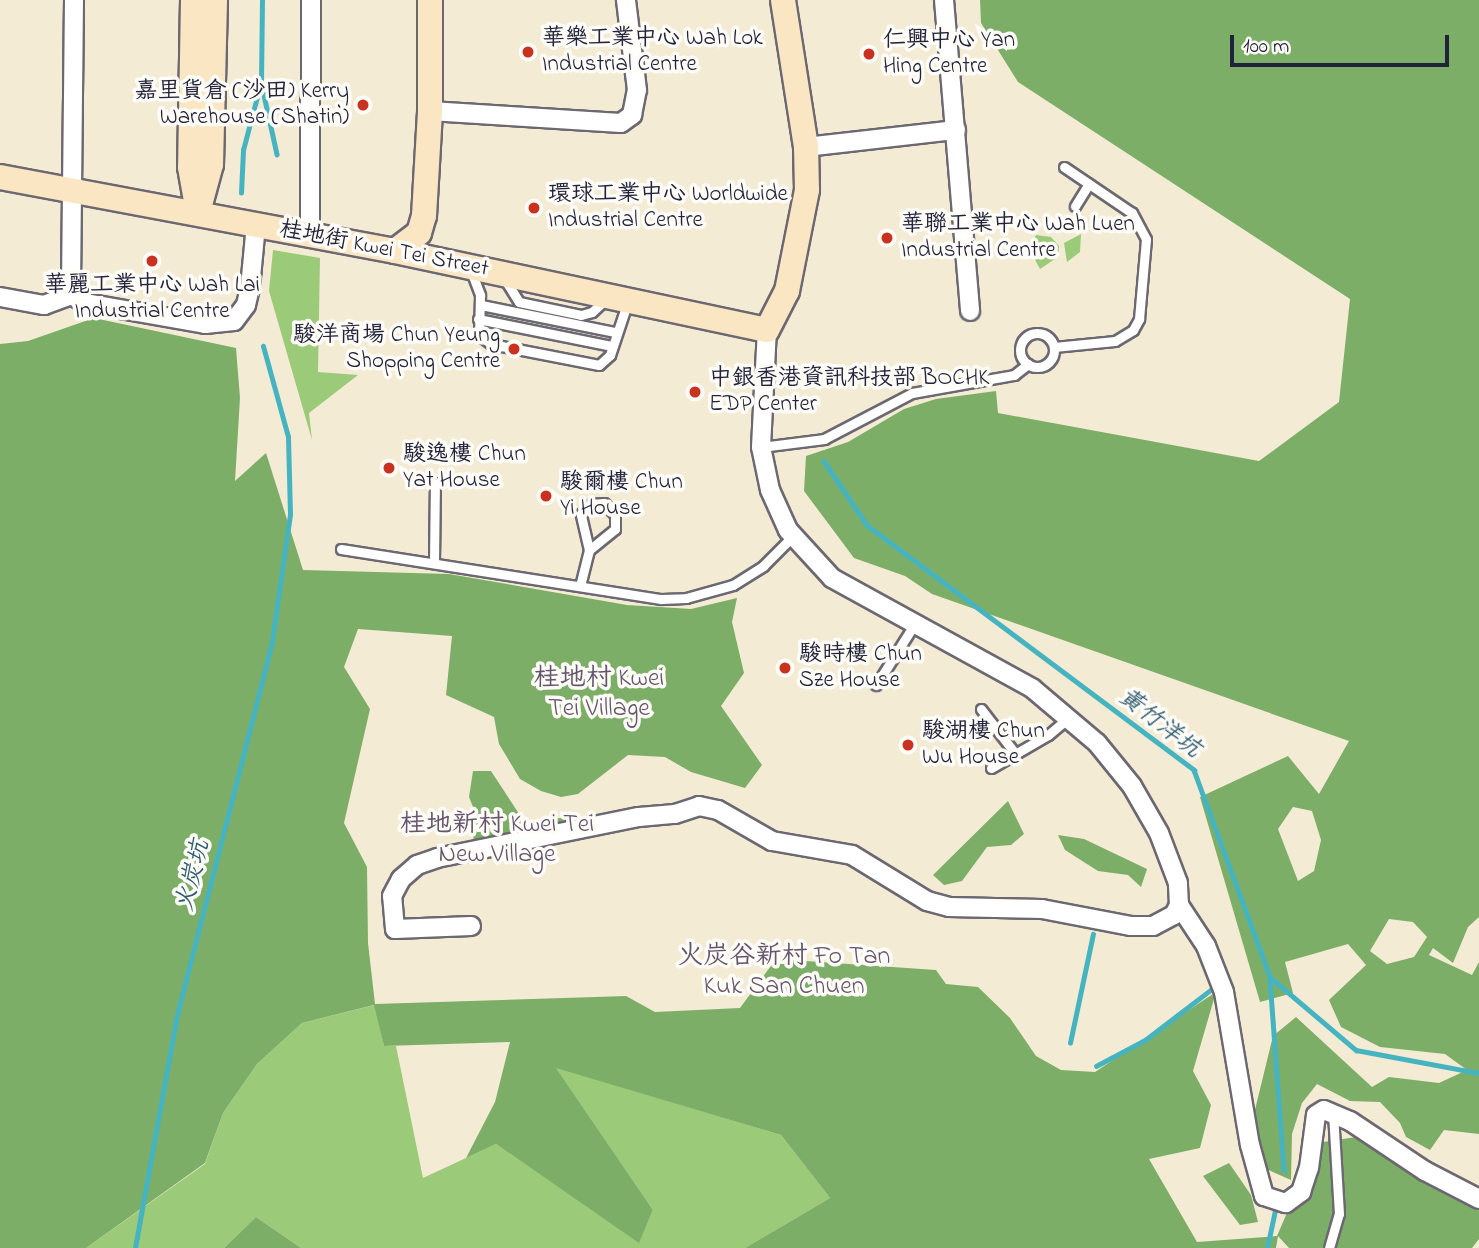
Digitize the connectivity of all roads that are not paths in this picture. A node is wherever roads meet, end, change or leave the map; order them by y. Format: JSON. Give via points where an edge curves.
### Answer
{"nodes":[{"id":1,"x":74,"y":0,"type":"edge"},
{"id":2,"x":193,"y":0,"type":"edge"},
{"id":3,"x":215,"y":0,"type":"edge"},
{"id":4,"x":311,"y":0,"type":"edge"},
{"id":5,"x":430,"y":0,"type":"edge"},
{"id":6,"x":626,"y":0,"type":"edge"},
{"id":7,"x":783,"y":0,"type":"edge"},
{"id":8,"x":944,"y":0,"type":"edge"},
{"id":9,"x":430,"y":111,"type":"junction"},
{"id":10,"x":956,"y":130,"type":"junction"},
{"id":11,"x":806,"y":147,"type":"junction"},
{"id":12,"x":1064,"y":167,"type":"dead end"},
{"id":13,"x":0,"y":177,"type":"edge"},
{"id":14,"x":1089,"y":184,"type":"junction"},
{"id":15,"x":71,"y":189,"type":"junction"},
{"id":16,"x":1074,"y":206,"type":"dead end"},
{"id":17,"x":198,"y":212,"type":"junction"},
{"id":18,"x":256,"y":224,"type":"junction"},
{"id":19,"x":310,"y":234,"type":"junction"},
{"id":20,"x":395,"y":251,"type":"junction"},
{"id":21,"x":468,"y":266,"type":"junction"},
{"id":22,"x":71,"y":295,"type":"junction"},
{"id":23,"x":0,"y":297,"type":"edge"},
{"id":24,"x":619,"y":297,"type":"junction"},
{"id":25,"x":481,"y":305,"type":"junction"},
{"id":26,"x":970,"y":311,"type":"dead end"},
{"id":27,"x":478,"y":319,"type":"junction"},
{"id":28,"x":767,"y":330,"type":"junction"},
{"id":29,"x":615,"y":332,"type":"junction"},
{"id":30,"x":612,"y":346,"type":"junction"},
{"id":31,"x":1054,"y":347,"type":"junction"},
{"id":32,"x":1028,"y":364,"type":"junction"},
{"id":33,"x":761,"y":447,"type":"junction"},
{"id":34,"x":435,"y":483,"type":"dead end"},
{"id":35,"x":793,"y":536,"type":"junction"},
{"id":36,"x":341,"y":549,"type":"dead end"},
{"id":37,"x":589,"y":550,"type":"junction"},
{"id":38,"x":434,"y":561,"type":"junction"},
{"id":39,"x":580,"y":586,"type":"junction"},
{"id":40,"x":914,"y":625,"type":"junction"},
{"id":41,"x":876,"y":685,"type":"dead end"},
{"id":42,"x":981,"y":709,"type":"dead end"},
{"id":43,"x":1069,"y":716,"type":"junction"},
{"id":44,"x":1014,"y":752,"type":"junction"},
{"id":45,"x":991,"y":768,"type":"dead end"},
{"id":46,"x":1179,"y":905,"type":"junction"},
{"id":47,"x":471,"y":926,"type":"dead end"},
{"id":48,"x":1333,"y":1112,"type":"junction"},
{"id":49,"x":1479,"y":1199,"type":"edge"},
{"id":50,"x":1329,"y":1248,"type":"edge"}],
"edges":[{"from":1,"to":15,"type":"street"},
{"from":2,"to":17,"type":"street","via":[[190,167]]},
{"from":3,"to":17,"type":"street","via":[[211,164]]},
{"from":4,"to":19,"type":"street"},
{"from":5,"to":9,"type":"street"},
{"from":6,"to":9,"type":"street","via":[[637,90],[632,115],[621,123]]},
{"from":7,"to":11,"type":"street"},
{"from":8,"to":10,"type":"street"},
{"from":9,"to":20,"type":"street","via":[[424,216],[419,233]]},
{"from":10,"to":11,"type":"street"},
{"from":10,"to":26,"type":"street"},
{"from":11,"to":28,"type":"street","via":[[807,190],[787,290]]},
{"from":12,"to":14,"type":"lane"},
{"from":13,"to":15,"type":"street","name":"桂地街 Kwei Tei Street"},
{"from":14,"to":16,"type":"lane"},
{"from":14,"to":31,"type":"lane","via":[[1132,213],[1144,231],[1139,319],[1122,339]]},
{"from":15,"to":17,"type":"street","name":"桂地街 Kwei Tei Street"},
{"from":15,"to":22,"type":"street"},
{"from":17,"to":18,"type":"street","name":"桂地街 Kwei Tei Street"},
{"from":18,"to":19,"type":"street","name":"桂地街 Kwei Tei Street"},
{"from":18,"to":22,"type":"street","via":[[246,304],[234,321],[223,326],[86,303]]},
{"from":19,"to":20,"type":"street","name":"桂地街 Kwei Tei Street"},
{"from":20,"to":21,"type":"street","name":"桂地街 Kwei Tei Street"},
{"from":21,"to":24,"type":"street","name":"桂地街 Kwei Tei Street"},
{"from":21,"to":25,"type":"lane","via":[[479,286]]},
{"from":22,"to":23,"type":"street","via":[[44,305]]},
{"from":24,"to":28,"type":"street","name":"桂地街 Kwei Tei Street"},
{"from":24,"to":29,"type":"lane"},
{"from":25,"to":27,"type":"lane"},
{"from":25,"to":29,"type":"lane"},
{"from":27,"to":30,"type":"lane"},
{"from":27,"to":30,"type":"lane","via":[[479,335],[491,344],[582,363],[606,362]]},
{"from":28,"to":33,"type":"street"},
{"from":29,"to":30,"type":"lane"},
{"from":31,"to":32,"type":"lane","via":[[1049,363]]},
{"from":31,"to":32,"type":"lane","via":[[1044,334],[1028,336],[1020,350]]},
{"from":32,"to":33,"type":"lane","via":[[1018,373],[923,389],[824,439]]},
{"from":33,"to":35,"type":"street","via":[[770,490]]},
{"from":34,"to":38,"type":"lane"},
{"from":35,"to":39,"type":"lane","via":[[763,566],[710,594],[661,599]]},
{"from":35,"to":40,"type":"street","via":[[832,578]]},
{"from":36,"to":38,"type":"lane"},
{"from":37,"to":37,"type":"lane","via":[[581,514],[591,504],[604,503],[615,515],[615,529]]},
{"from":37,"to":39,"type":"lane"},
{"from":38,"to":39,"type":"lane"},
{"from":40,"to":41,"type":"lane"},
{"from":40,"to":43,"type":"street","via":[[1008,673]]},
{"from":42,"to":44,"type":"lane"},
{"from":43,"to":44,"type":"lane","via":[[1048,735]]},
{"from":43,"to":46,"type":"street","via":[[1116,764],[1146,809],[1174,870]]},
{"from":44,"to":45,"type":"lane"},
{"from":46,"to":47,"type":"street","via":[[1174,915],[1153,926],[1042,909],[949,907],[915,895],[852,855],[772,841],[718,810],[699,806],[437,858],[417,865],[401,879],[392,896],[395,929]]},
{"from":46,"to":48,"type":"street","via":[[1206,946],[1224,992],[1250,1145],[1267,1198],[1286,1203],[1301,1192],[1310,1168],[1315,1115],[1320,1110]]},
{"from":48,"to":49,"type":"street"},
{"from":48,"to":50,"type":"lane","via":[[1330,1131],[1339,1214]]}]}
